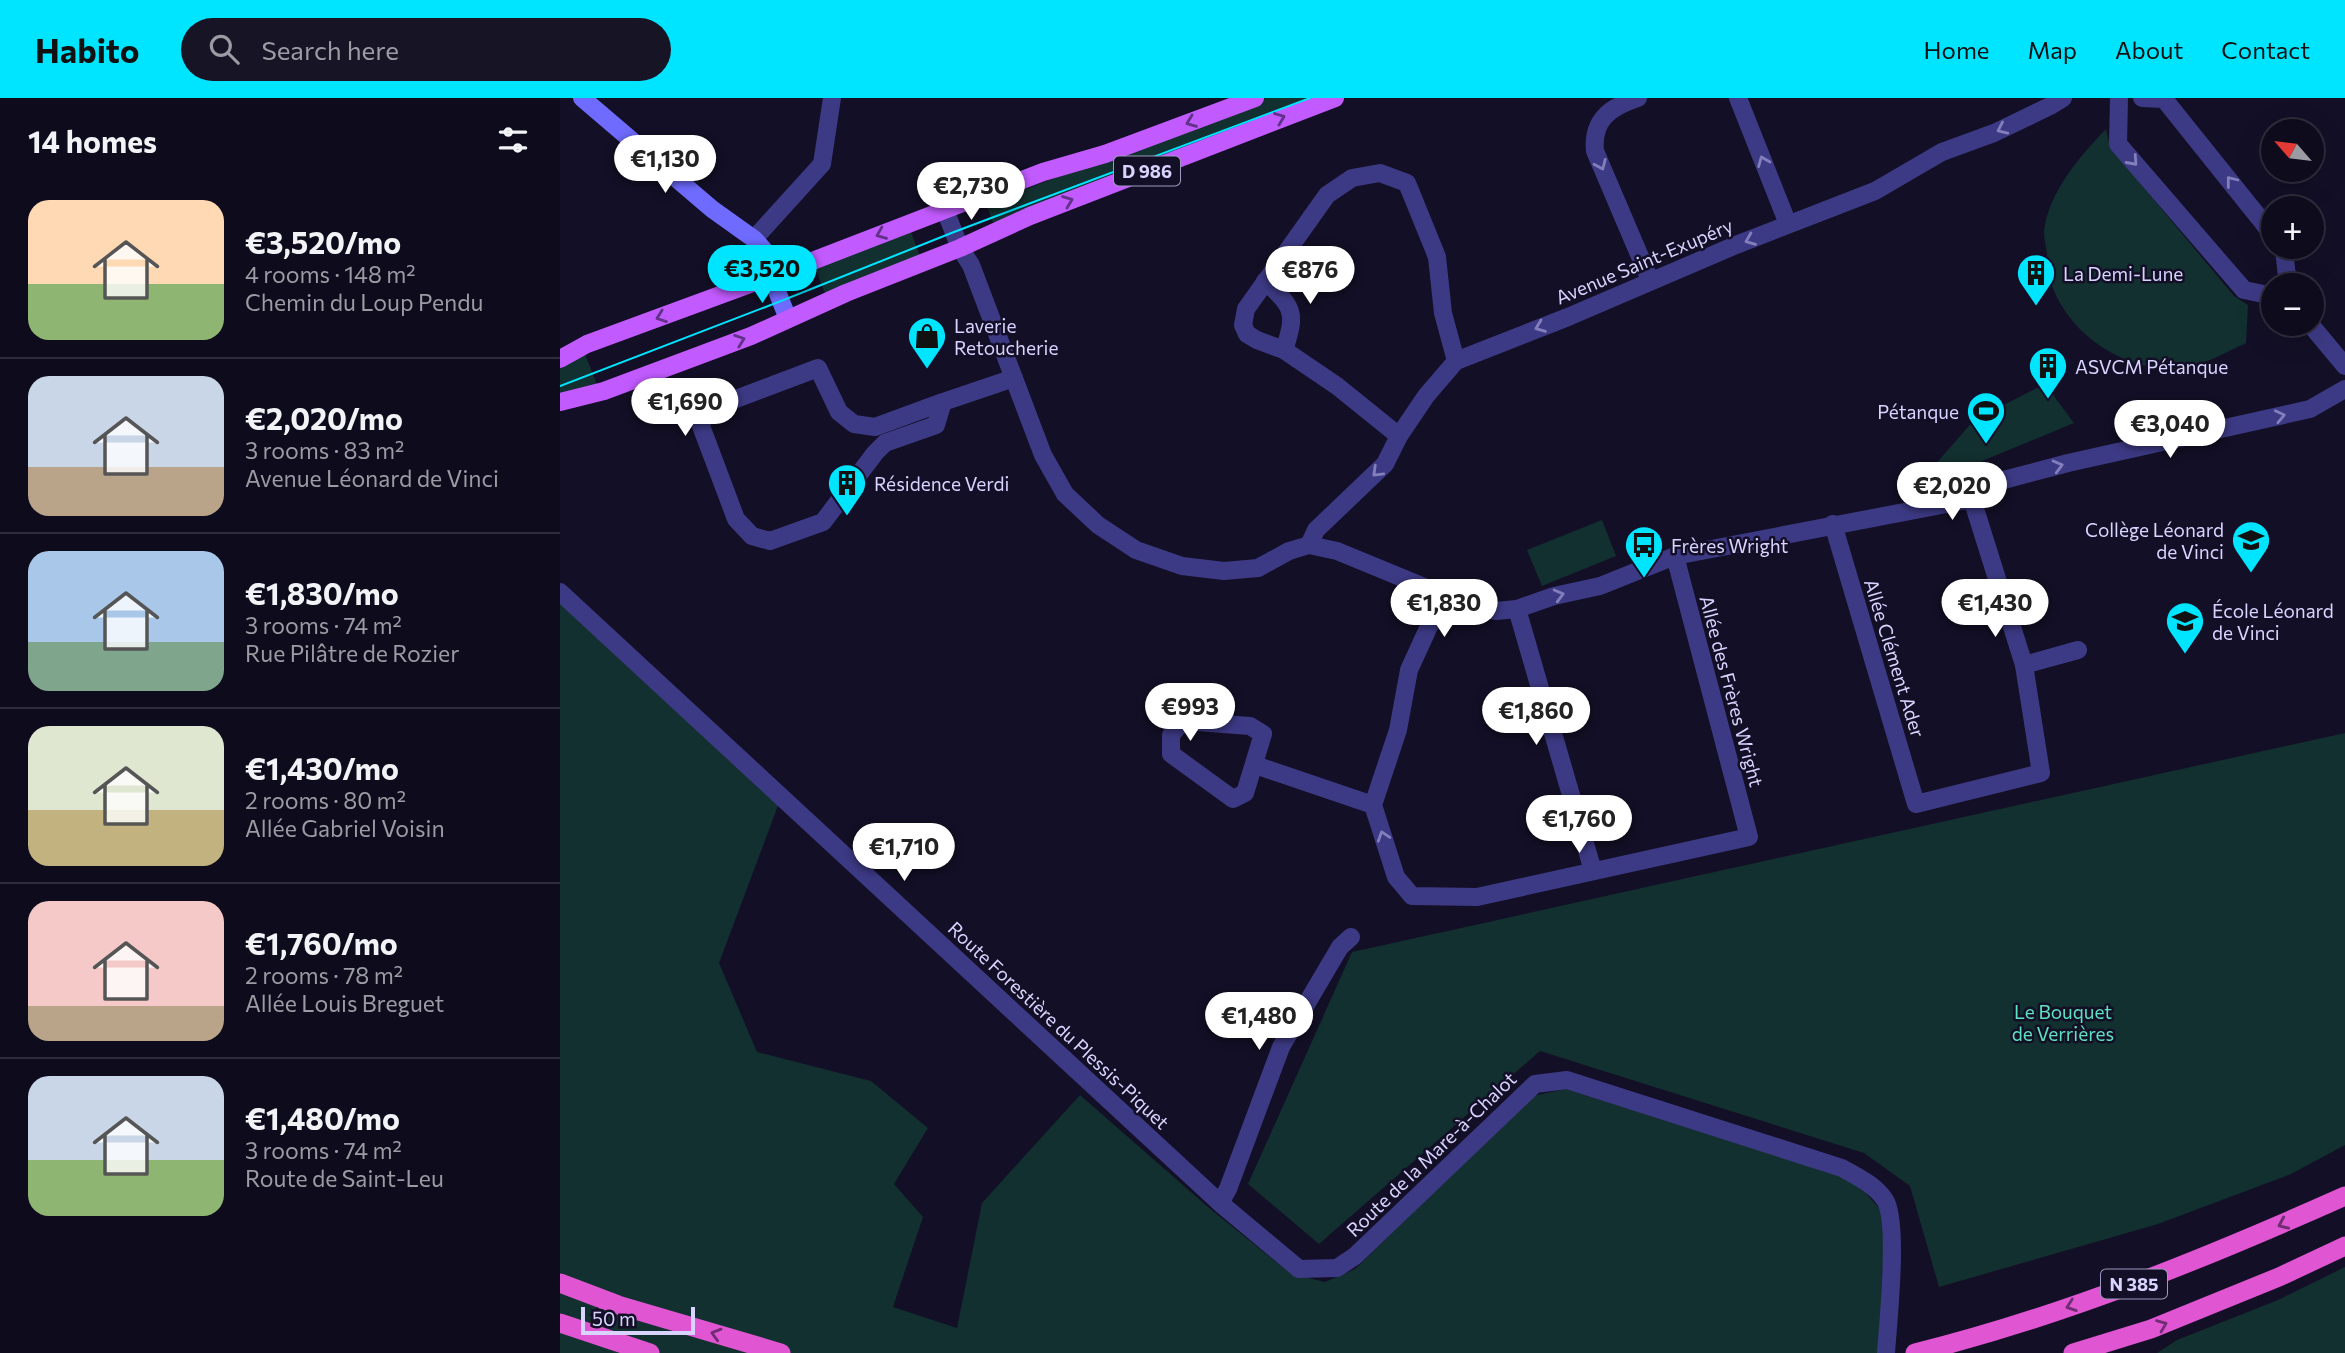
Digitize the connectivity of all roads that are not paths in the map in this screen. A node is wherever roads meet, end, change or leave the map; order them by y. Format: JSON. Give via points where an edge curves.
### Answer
{"nodes":[{"id":1,"x":582,"y":98,"type":"edge"},
{"id":2,"x":832,"y":98,"type":"edge"},
{"id":3,"x":1255,"y":98,"type":"edge"},
{"id":4,"x":1335,"y":98,"type":"edge"},
{"id":5,"x":1639,"y":98,"type":"edge"},
{"id":6,"x":1738,"y":98,"type":"edge"},
{"id":7,"x":2063,"y":98,"type":"edge"},
{"id":8,"x":2119,"y":98,"type":"edge"},
{"id":9,"x":2142,"y":98,"type":"edge"},
{"id":10,"x":945,"y":210,"type":"junction"},
{"id":11,"x":2261,"y":220,"type":"edge"},
{"id":12,"x":1788,"y":225,"type":"junction"},
{"id":13,"x":754,"y":239,"type":"junction"},
{"id":14,"x":960,"y":248,"type":"junction"},
{"id":15,"x":771,"y":276,"type":"junction"},
{"id":16,"x":1650,"y":280,"type":"junction"},
{"id":17,"x":1265,"y":281,"type":"junction"},
{"id":18,"x":2261,"y":294,"type":"edge"},
{"id":19,"x":788,"y":319,"type":"junction"},
{"id":20,"x":2320,"y":336,"type":"edge"},
{"id":21,"x":1284,"y":349,"type":"junction"},
{"id":22,"x":560,"y":359,"type":"edge"},
{"id":23,"x":1456,"y":360,"type":"junction"},
{"id":24,"x":2345,"y":366,"type":"edge"},
{"id":25,"x":1014,"y":379,"type":"junction"},
{"id":26,"x":2345,"y":388,"type":"edge"},
{"id":27,"x":560,"y":402,"type":"edge"},
{"id":28,"x":943,"y":402,"type":"junction"},
{"id":29,"x":1399,"y":436,"type":"junction"},
{"id":30,"x":1972,"y":499,"type":"junction"},
{"id":31,"x":1833,"y":524,"type":"junction"},
{"id":32,"x":1309,"y":545,"type":"junction"},
{"id":33,"x":1675,"y":556,"type":"junction"},
{"id":34,"x":560,"y":592,"type":"edge"},
{"id":35,"x":1441,"y":593,"type":"junction"},
{"id":36,"x":1517,"y":609,"type":"junction"},
{"id":37,"x":2078,"y":650,"type":"dead end"},
{"id":38,"x":2024,"y":666,"type":"junction"},
{"id":39,"x":1255,"y":765,"type":"junction"},
{"id":40,"x":1373,"y":806,"type":"junction"},
{"id":41,"x":1593,"y":871,"type":"junction"},
{"id":42,"x":1351,"y":937,"type":"dead end"},
{"id":43,"x":2345,"y":1196,"type":"edge"},
{"id":44,"x":1220,"y":1203,"type":"junction"},
{"id":45,"x":2345,"y":1245,"type":"edge"},
{"id":46,"x":560,"y":1283,"type":"edge"},
{"id":47,"x":560,"y":1323,"type":"edge"},
{"id":48,"x":650,"y":1353,"type":"edge"},
{"id":49,"x":781,"y":1353,"type":"edge"},
{"id":50,"x":1886,"y":1353,"type":"edge"},
{"id":51,"x":1915,"y":1353,"type":"edge"},
{"id":52,"x":2073,"y":1353,"type":"edge"}],
"edges":[{"from":1,"to":13,"type":"main road"},
{"from":2,"to":13,"type":"street","via":[[822,164]]},
{"from":3,"to":10,"type":"main road","number":"D 986","one_way":true},
{"from":14,"to":4,"type":"main road","number":"D 986","one_way":true,"via":[[1030,216]]},
{"from":5,"to":16,"type":"street","one_way":true,"via":[[1619,104],[1593,135],[1595,151]]},
{"from":12,"to":6,"type":"street","one_way":true},
{"from":7,"to":12,"type":"street","name":"Avenue Saint-Exupéry","one_way":true,"via":[[1994,133],[1941,152],[1875,191]]},
{"from":8,"to":18,"type":"street","one_way":true,"via":[[2118,144],[2244,290]]},
{"from":11,"to":9,"type":"street","one_way":true,"via":[[2164,99]]},
{"from":10,"to":14,"type":"street"},
{"from":10,"to":15,"type":"main road","number":"D 986","one_way":true},
{"from":12,"to":16,"type":"street","name":"Avenue Saint-Exupéry","one_way":true},
{"from":13,"to":15,"type":"main road","via":[[764,250]]},
{"from":14,"to":19,"type":"main road","number":"D 986"},
{"from":14,"to":25,"type":"street","via":[[971,265]]},
{"from":15,"to":19,"type":"main road"},
{"from":15,"to":22,"type":"main road","number":"D 986","one_way":true,"via":[[587,344]]},
{"from":16,"to":23,"type":"street","name":"Avenue Saint-Exupéry","one_way":true},
{"from":17,"to":21,"type":"street","via":[[1293,313]]},
{"from":17,"to":21,"type":"street","via":[[1246,309],[1243,325],[1257,340]]},
{"from":17,"to":23,"type":"street","via":[[1327,195],[1352,178],[1380,173],[1407,183],[1437,257],[1443,313]]},
{"from":27,"to":19,"type":"main road","number":"D 986","one_way":true,"via":[[604,391]]},
{"from":20,"to":24,"type":"street"},
{"from":21,"to":29,"type":"street"},
{"from":23,"to":29,"type":"street","name":"Avenue Saint-Exupéry"},
{"from":25,"to":28,"type":"street"},
{"from":25,"to":32,"type":"street","via":[[1042,455],[1065,494],[1098,526],[1136,550],[1182,566],[1224,570],[1258,568]]},
{"from":30,"to":26,"type":"street","one_way":true,"via":[[1996,482],[2310,409]]},
{"from":28,"to":28,"type":"street","via":[[875,427],[853,424],[839,412],[818,368],[712,408],[701,426],[736,519],[752,536],[770,541],[823,522],[875,453],[886,443],[936,425]]},
{"from":29,"to":32,"type":"street","name":"Avenue Saint-Exupéry","one_way":true,"via":[[1385,464],[1316,530]]},
{"from":30,"to":31,"type":"street"},
{"from":30,"to":38,"type":"street"},
{"from":31,"to":33,"type":"street"},
{"from":31,"to":38,"type":"street","name":"Allée Clément Ader","via":[[1916,804],[2041,773]]},
{"from":32,"to":35,"type":"street","via":[[1338,551]]},
{"from":36,"to":33,"type":"street","one_way":true,"via":[[1600,586]]},
{"from":33,"to":41,"type":"street","name":"Allée des Frères Wright","via":[[1749,838]]},
{"from":34,"to":44,"type":"street","name":"Route Forestière du Plessis-Piquet"},
{"from":35,"to":36,"type":"street","via":[[1474,607]]},
{"from":35,"to":40,"type":"street","via":[[1409,670],[1398,730]]},
{"from":36,"to":41,"type":"street"},
{"from":37,"to":38,"type":"street"},
{"from":39,"to":39,"type":"street","via":[[1245,793],[1233,799],[1171,754],[1171,735],[1183,721],[1250,726],[1263,734]]},
{"from":39,"to":40,"type":"street"},
{"from":41,"to":40,"type":"street","one_way":true,"via":[[1477,897],[1412,896],[1396,877]]},
{"from":42,"to":44,"type":"street","via":[[1340,947],[1282,1047]]},
{"from":43,"to":51,"type":"highway","number":"N 385","one_way":true,"via":[[2133,1284],[1976,1338]]},
{"from":44,"to":50,"type":"street","name":"Route de la Mare-à-Chalot","via":[[1299,1269],[1337,1268],[1535,1084],[1567,1080],[1842,1168],[1868,1182],[1892,1213]]},
{"from":52,"to":45,"type":"highway","number":"N 385","one_way":true,"via":[[2151,1329]]},
{"from":49,"to":46,"type":"highway","one_way":true},
{"from":47,"to":48,"type":"highway"}]}
